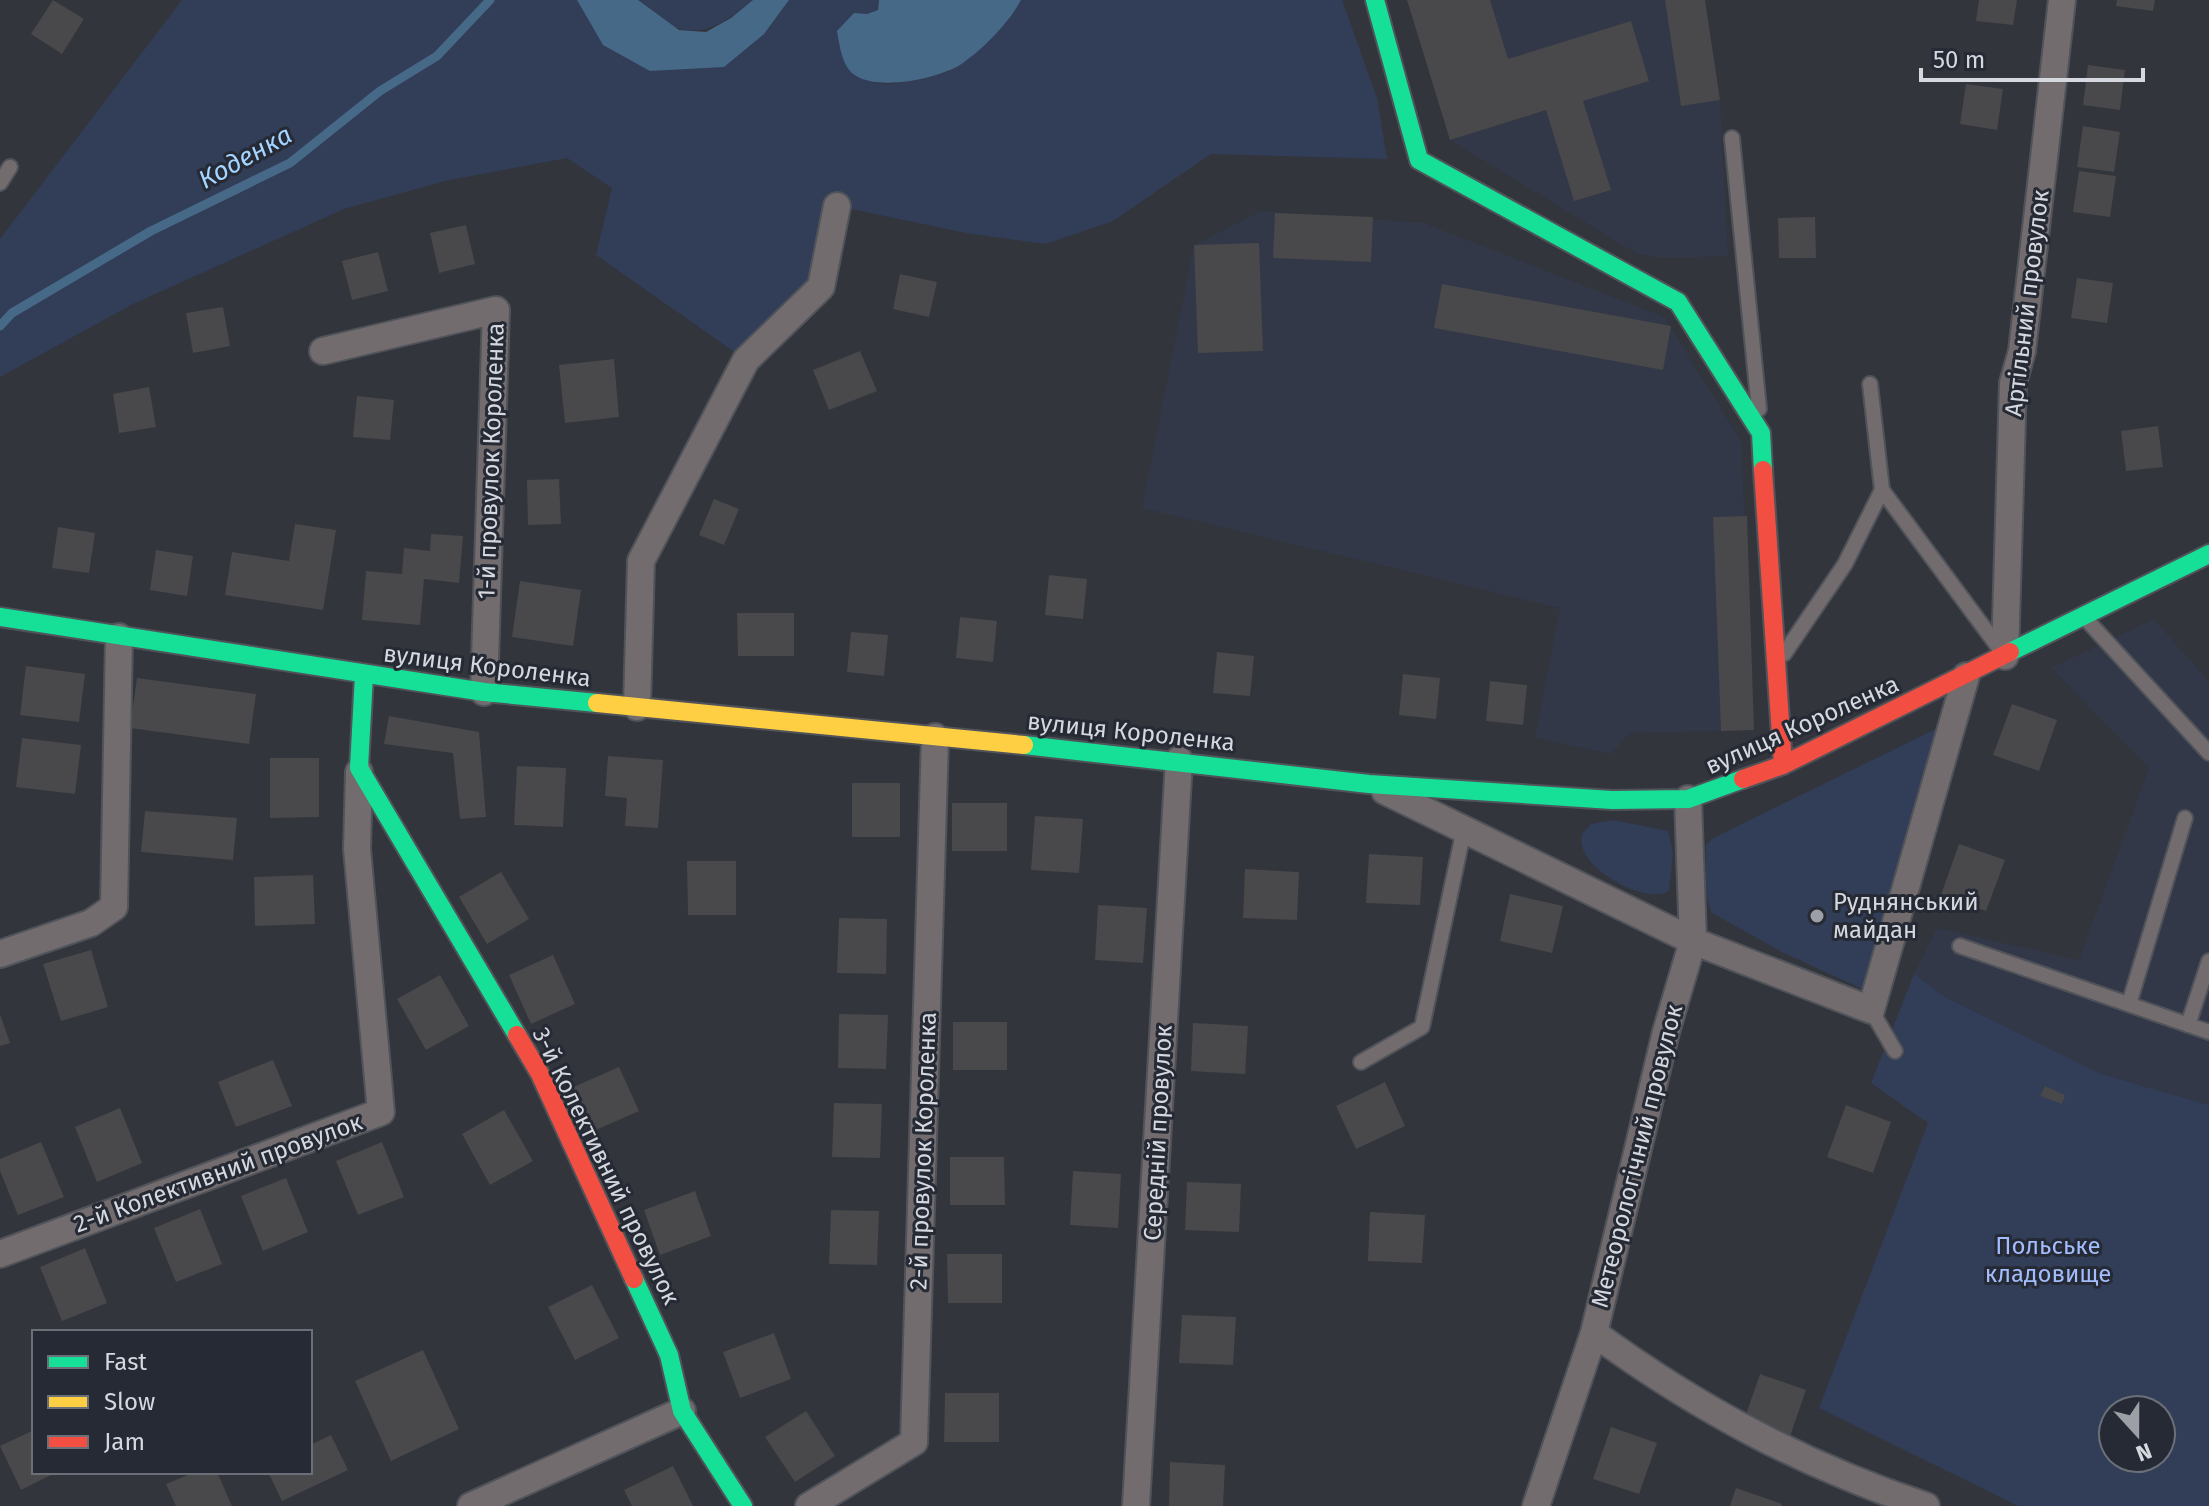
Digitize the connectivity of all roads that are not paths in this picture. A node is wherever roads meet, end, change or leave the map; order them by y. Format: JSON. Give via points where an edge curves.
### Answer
{"nodes":[{"id":1,"x":1375,"y":0,"type":"edge"},
{"id":2,"x":2062,"y":0,"type":"edge"},
{"id":3,"x":1732,"y":138,"type":"dead end"},
{"id":4,"x":10,"y":167,"type":"dead end"},
{"id":5,"x":0,"y":183,"type":"edge"},
{"id":6,"x":837,"y":206,"type":"dead end"},
{"id":7,"x":323,"y":351,"type":"dead end"},
{"id":8,"x":1870,"y":384,"type":"dead end"},
{"id":9,"x":1761,"y":433,"type":"junction"},
{"id":10,"x":1882,"y":490,"type":"junction"},
{"id":11,"x":2209,"y":554,"type":"edge"},
{"id":12,"x":0,"y":617,"type":"edge"},
{"id":13,"x":2084,"y":617,"type":"junction"},
{"id":14,"x":119,"y":637,"type":"junction"},
{"id":15,"x":2005,"y":656,"type":"junction"},
{"id":16,"x":1778,"y":663,"type":"junction"},
{"id":17,"x":364,"y":675,"type":"junction"},
{"id":18,"x":1966,"y":676,"type":"junction"},
{"id":19,"x":484,"y":692,"type":"junction"},
{"id":20,"x":637,"y":707,"type":"junction"},
{"id":21,"x":935,"y":737,"type":"junction"},
{"id":22,"x":2209,"y":753,"type":"edge"},
{"id":23,"x":1179,"y":760,"type":"junction"},
{"id":24,"x":1783,"y":765,"type":"junction"},
{"id":25,"x":359,"y":768,"type":"junction"},
{"id":26,"x":1369,"y":784,"type":"junction"},
{"id":27,"x":1688,"y":799,"type":"junction"},
{"id":28,"x":2185,"y":818,"type":"dead end"},
{"id":29,"x":1464,"y":829,"type":"junction"},
{"id":30,"x":1693,"y":941,"type":"junction"},
{"id":31,"x":1960,"y":946,"type":"dead end"},
{"id":32,"x":0,"y":954,"type":"edge"},
{"id":33,"x":2209,"y":961,"type":"edge"},
{"id":34,"x":2129,"y":1004,"type":"junction"},
{"id":35,"x":1871,"y":1010,"type":"junction"},
{"id":36,"x":2188,"y":1025,"type":"junction"},
{"id":37,"x":2209,"y":1032,"type":"edge"},
{"id":38,"x":1895,"y":1051,"type":"dead end"},
{"id":39,"x":1361,"y":1062,"type":"dead end"},
{"id":40,"x":0,"y":1254,"type":"edge"},
{"id":41,"x":1594,"y":1333,"type":"junction"},
{"id":42,"x":682,"y":1411,"type":"junction"},
{"id":43,"x":471,"y":1506,"type":"edge"},
{"id":44,"x":743,"y":1506,"type":"edge"},
{"id":45,"x":809,"y":1506,"type":"edge"},
{"id":46,"x":1136,"y":1506,"type":"edge"},
{"id":47,"x":1536,"y":1506,"type":"edge"},
{"id":48,"x":1926,"y":1506,"type":"edge"}],
"edges":[{"from":1,"to":9,"type":"street","via":[[1419,160],[1678,302]]},
{"from":2,"to":15,"type":"street","name":"Артільний провулок","via":[[2022,351],[2013,383]]},
{"from":3,"to":9,"type":"lane"},
{"from":4,"to":5,"type":"lane"},
{"from":6,"to":20,"type":"street","via":[[821,287],[746,360],[641,561]]},
{"from":7,"to":19,"type":"street","name":"1-й провулок Короленка","via":[[496,310]]},
{"from":8,"to":10,"type":"lane"},
{"from":9,"to":16,"type":"street"},
{"from":10,"to":15,"type":"lane"},
{"from":10,"to":16,"type":"lane","via":[[1845,564]]},
{"from":11,"to":13,"type":"street","name":"вулиця Короленка"},
{"from":12,"to":14,"type":"street","name":"вулиця Короленка"},
{"from":13,"to":15,"type":"street","name":"вулиця Короленка"},
{"from":13,"to":22,"type":"lane"},
{"from":14,"to":17,"type":"street","name":"вулиця Короленка"},
{"from":14,"to":32,"type":"street","via":[[114,907],[91,923]]},
{"from":15,"to":18,"type":"street","name":"вулиця Короленка"},
{"from":16,"to":24,"type":"street"},
{"from":17,"to":19,"type":"street","name":"вулиця Короленка"},
{"from":17,"to":25,"type":"street"},
{"from":18,"to":24,"type":"street","name":"вулиця Короленка"},
{"from":18,"to":35,"type":"street"},
{"from":19,"to":20,"type":"street","name":"вулиця Короленка"},
{"from":20,"to":21,"type":"street","name":"вулиця Короленка"},
{"from":21,"to":23,"type":"street","name":"вулиця Короленка"},
{"from":21,"to":45,"type":"street","name":"2-й провулок Короленка","via":[[914,1442]]},
{"from":23,"to":26,"type":"street","name":"вулиця Короленка"},
{"from":23,"to":46,"type":"street","name":"Середній провулок"},
{"from":24,"to":27,"type":"street","name":"вулиця Короленка"},
{"from":25,"to":40,"type":"street","name":"2-й Колективний провулок","via":[[357,849],[381,1112]]},
{"from":25,"to":42,"type":"street","name":"3-й Колективний провулок","via":[[540,1074],[669,1355]]},
{"from":26,"to":27,"type":"street","name":"вулиця Короленка","via":[[1612,800]]},
{"from":26,"to":29,"type":"street"},
{"from":27,"to":30,"type":"street","name":"Метеорологічний провулок"},
{"from":28,"to":34,"type":"lane"},
{"from":29,"to":30,"type":"street"},
{"from":29,"to":39,"type":"lane","via":[[1422,1027]]},
{"from":30,"to":35,"type":"street"},
{"from":30,"to":41,"type":"street","name":"Метеорологічний провулок"},
{"from":31,"to":34,"type":"lane"},
{"from":33,"to":36,"type":"lane"},
{"from":34,"to":36,"type":"lane"},
{"from":35,"to":38,"type":"lane"},
{"from":36,"to":37,"type":"lane"},
{"from":41,"to":47,"type":"street","name":"Метеорологічний провулок"},
{"from":41,"to":48,"type":"street","via":[[1664,1383],[1754,1436]]},
{"from":42,"to":43,"type":"street"},
{"from":42,"to":44,"type":"street","name":"3-й Колективний провулок"}]}
